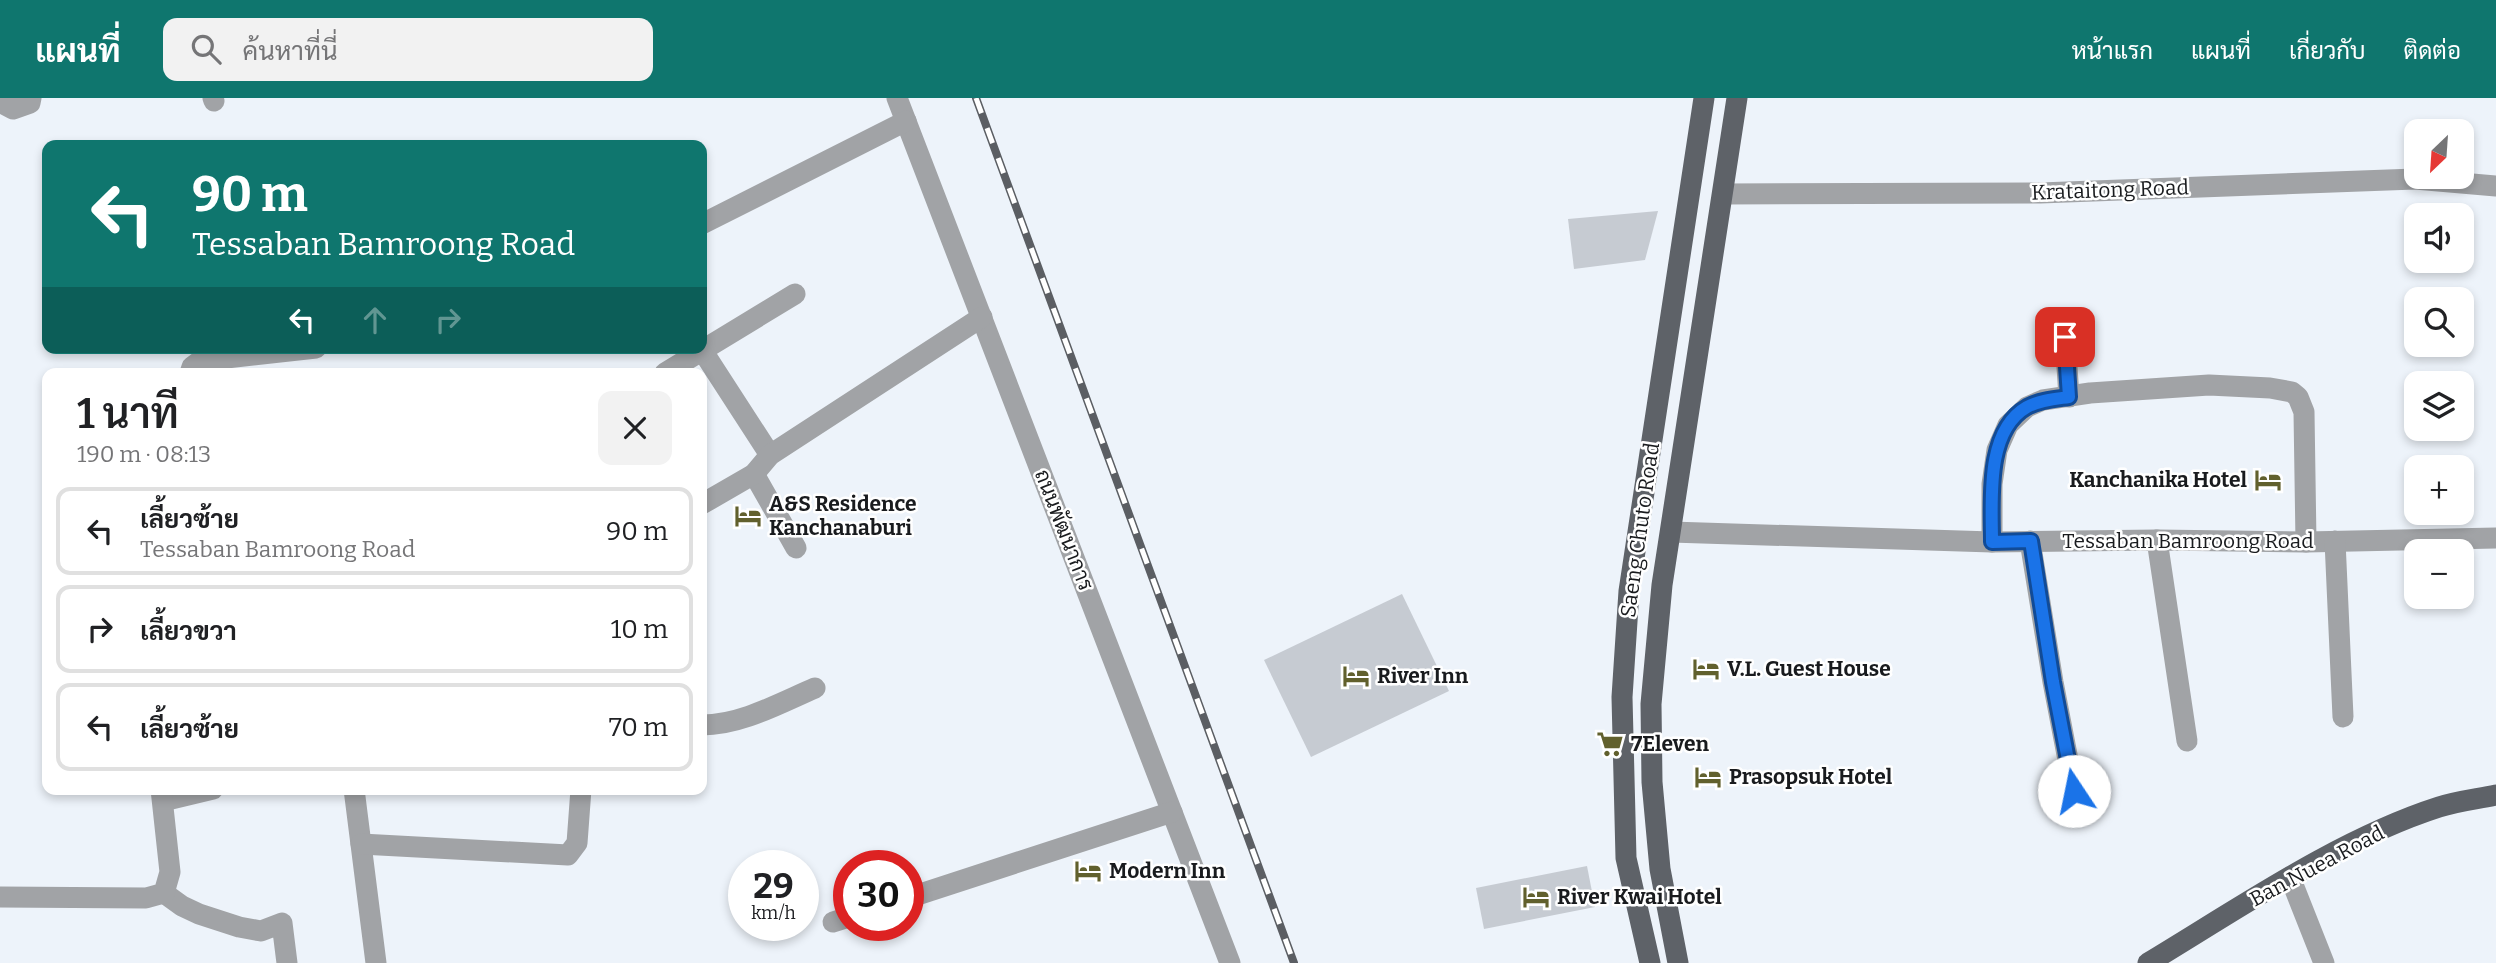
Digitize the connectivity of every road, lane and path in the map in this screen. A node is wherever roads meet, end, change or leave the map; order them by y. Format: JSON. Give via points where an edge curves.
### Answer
{"nodes":[{"id":1,"x":31,"y":98,"type":"edge"},
{"id":2,"x":897,"y":98,"type":"edge"},
{"id":3,"x":1704,"y":98,"type":"edge"},
{"id":4,"x":1737,"y":98,"type":"edge"},
{"id":5,"x":0,"y":102,"type":"edge"},
{"id":6,"x":906,"y":121,"type":"junction"},
{"id":7,"x":2496,"y":186,"type":"edge"},
{"id":8,"x":1723,"y":194,"type":"junction"},
{"id":9,"x":707,"y":221,"type":"edge"},
{"id":10,"x":795,"y":294,"type":"dead end"},
{"id":11,"x":982,"y":317,"type":"junction"},
{"id":12,"x":2065,"y":337,"type":"dead end"},
{"id":13,"x":707,"y":347,"type":"edge"},
{"id":14,"x":262,"y":354,"type":"edge"},
{"id":15,"x":695,"y":354,"type":"edge"},
{"id":16,"x":705,"y":354,"type":"edge"},
{"id":17,"x":192,"y":368,"type":"edge"},
{"id":18,"x":672,"y":368,"type":"edge"},
{"id":19,"x":2069,"y":397,"type":"junction"},
{"id":20,"x":770,"y":455,"type":"junction"},
{"id":21,"x":754,"y":474,"type":"junction"},
{"id":22,"x":707,"y":501,"type":"edge"},
{"id":23,"x":1671,"y":532,"type":"junction"},
{"id":24,"x":2496,"y":538,"type":"edge"},
{"id":25,"x":2157,"y":540,"type":"junction"},
{"id":26,"x":2031,"y":541,"type":"junction"},
{"id":27,"x":2335,"y":541,"type":"junction"},
{"id":28,"x":1992,"y":542,"type":"junction"},
{"id":29,"x":2306,"y":542,"type":"junction"},
{"id":30,"x":796,"y":548,"type":"dead end"},
{"id":31,"x":815,"y":688,"type":"dead end"},
{"id":32,"x":2343,"y":717,"type":"dead end"},
{"id":33,"x":707,"y":725,"type":"edge"},
{"id":34,"x":2187,"y":741,"type":"dead end"},
{"id":35,"x":1623,"y":782,"type":"junction"},
{"id":36,"x":1652,"y":782,"type":"junction"},
{"id":37,"x":2074,"y":791,"type":"dead end"},
{"id":38,"x":162,"y":795,"type":"edge"},
{"id":39,"x":355,"y":795,"type":"edge"},
{"id":40,"x":581,"y":795,"type":"edge"},
{"id":41,"x":2496,"y":795,"type":"edge"},
{"id":42,"x":1172,"y":811,"type":"junction"},
{"id":43,"x":361,"y":844,"type":"junction"},
{"id":44,"x":2290,"y":877,"type":"junction"},
{"id":45,"x":164,"y":893,"type":"junction"},
{"id":46,"x":924,"y":893,"type":"edge"},
{"id":47,"x":0,"y":897,"type":"edge"},
{"id":48,"x":287,"y":963,"type":"edge"},
{"id":49,"x":376,"y":963,"type":"edge"},
{"id":50,"x":1230,"y":963,"type":"edge"},
{"id":51,"x":1650,"y":963,"type":"edge"},
{"id":52,"x":1678,"y":963,"type":"edge"},
{"id":53,"x":2148,"y":963,"type":"edge"},
{"id":54,"x":2324,"y":963,"type":"edge"}],
"edges":[{"from":1,"to":5,"type":"street","via":[[30,103],[13,109]]},
{"from":2,"to":6,"type":"street","name":"ถนนพัฒนาการ"},
{"from":3,"to":35,"type":"main road","name":"Saeng Chuto Road","via":[[1629,591],[1622,696]]},
{"from":4,"to":8,"type":"main road","name":"Saeng Chuto Road"},
{"from":6,"to":9,"type":"street"},
{"from":6,"to":11,"type":"street","name":"ถนนพัฒนาการ"},
{"from":7,"to":8,"type":"street","name":"Krataitong Road","via":[[2415,179],[2040,193]]},
{"from":8,"to":23,"type":"main road","name":"Saeng Chuto Road"},
{"from":10,"to":13,"type":"street"},
{"from":11,"to":20,"type":"street"},
{"from":11,"to":42,"type":"street","name":"ถนนพัฒนาการ"},
{"from":12,"to":19,"type":"street"},
{"from":14,"to":17,"type":"street","via":[[200,361]]},
{"from":15,"to":18,"type":"street"},
{"from":16,"to":20,"type":"street"},
{"from":19,"to":28,"type":"street","via":[[2027,407],[2008,425],[1997,450],[1992,484]]},
{"from":19,"to":29,"type":"street","via":[[2209,385],[2292,392],[2304,412]]},
{"from":20,"to":21,"type":"street"},
{"from":21,"to":22,"type":"street"},
{"from":21,"to":30,"type":"street"},
{"from":23,"to":28,"type":"street","name":"Tessaban Bamroong Road"},
{"from":23,"to":36,"type":"main road","name":"Saeng Chuto Road","via":[[1651,704]]},
{"from":24,"to":27,"type":"street","name":"Tessaban Bamroong Road"},
{"from":25,"to":26,"type":"street","name":"Tessaban Bamroong Road"},
{"from":25,"to":29,"type":"street","name":"Tessaban Bamroong Road"},
{"from":25,"to":34,"type":"street"},
{"from":26,"to":28,"type":"street","name":"Tessaban Bamroong Road"},
{"from":26,"to":37,"type":"street"},
{"from":27,"to":29,"type":"street","name":"Tessaban Bamroong Road"},
{"from":27,"to":32,"type":"street"},
{"from":31,"to":33,"type":"street","via":[[743,717]]},
{"from":35,"to":36,"type":"main road"},
{"from":35,"to":51,"type":"main road","name":"Saeng Chuto Road","via":[[1626,858]]},
{"from":36,"to":52,"type":"main road","name":"Saeng Chuto Road","via":[[1660,869]]},
{"from":38,"to":45,"type":"street","via":[[170,872]]},
{"from":39,"to":43,"type":"street"},
{"from":40,"to":43,"type":"street","via":[[577,843],[568,855]]},
{"from":41,"to":44,"type":"main road","name":"Ban Nuea Road","via":[[2440,806],[2377,831]]},
{"from":42,"to":46,"type":"street"},
{"from":42,"to":50,"type":"street","name":"ถนนพัฒนาการ"},
{"from":43,"to":49,"type":"street"},
{"from":44,"to":53,"type":"main road","name":"Ban Nuea Road"},
{"from":44,"to":54,"type":"street"},
{"from":45,"to":47,"type":"street","via":[[146,898]]},
{"from":45,"to":48,"type":"street","via":[[199,914],[239,927],[261,931],[282,923]]}]}
